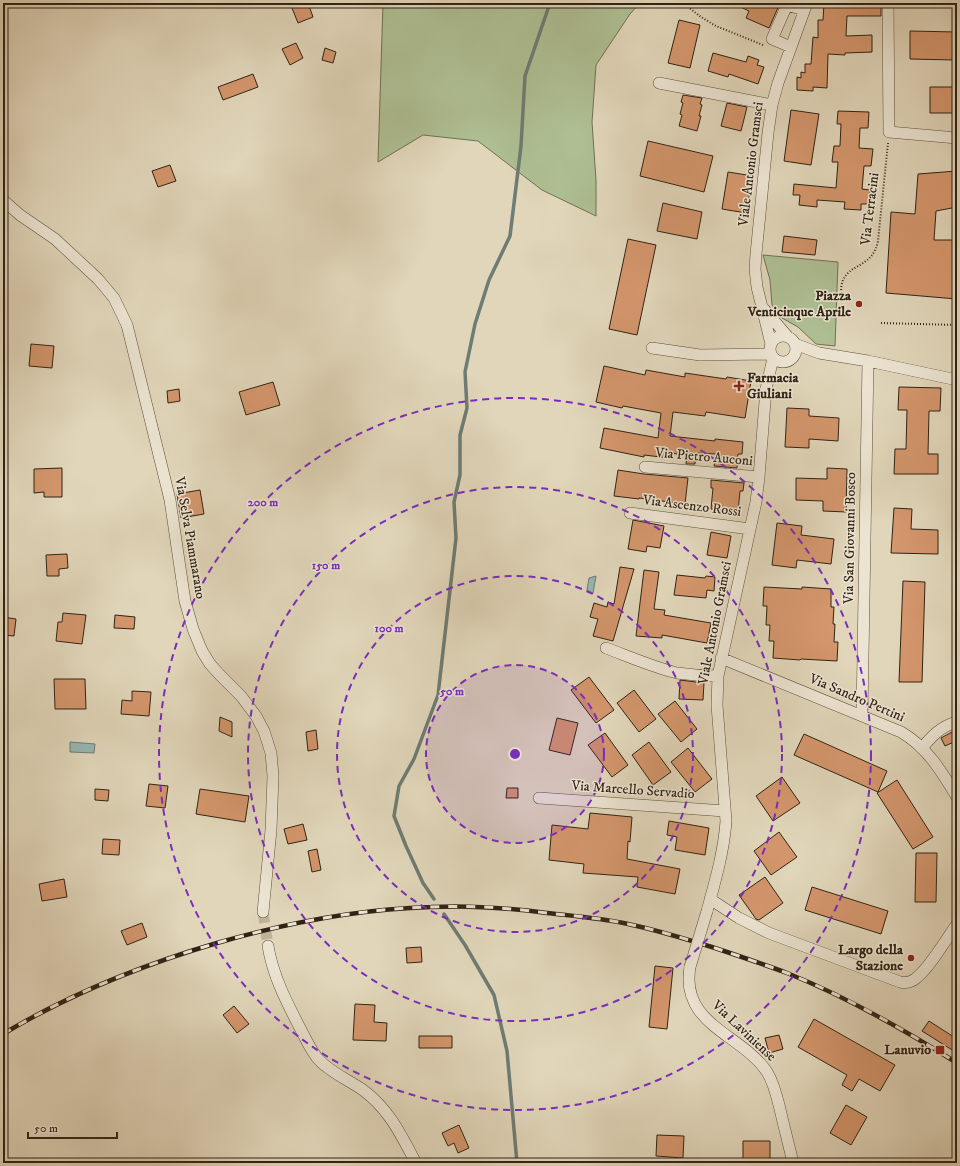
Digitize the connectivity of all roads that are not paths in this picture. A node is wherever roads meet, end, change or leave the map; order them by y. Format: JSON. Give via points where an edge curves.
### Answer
{"nodes":[{"id":1,"x":888,"y":3,"type":"edge"},
{"id":2,"x":806,"y":6,"type":"edge"},
{"id":3,"x":791,"y":47,"type":"junction"},
{"id":4,"x":659,"y":82,"type":"dead end"},
{"id":5,"x":772,"y":105,"type":"junction"},
{"id":6,"x":957,"y":138,"type":"edge"},
{"id":7,"x":3,"y":200,"type":"edge"},
{"id":8,"x":763,"y":308,"type":"junction"},
{"id":9,"x":792,"y":341,"type":"junction"},
{"id":10,"x":652,"y":348,"type":"dead end"},
{"id":11,"x":771,"y":351,"type":"junction"},
{"id":12,"x":820,"y":353,"type":"junction"},
{"id":13,"x":788,"y":360,"type":"junction"},
{"id":14,"x":868,"y":361,"type":"junction"},
{"id":15,"x":957,"y":380,"type":"edge"},
{"id":16,"x":766,"y":389,"type":"junction"},
{"id":17,"x":645,"y":467,"type":"dead end"},
{"id":18,"x":759,"y":477,"type":"junction"},
{"id":19,"x":630,"y":514,"type":"dead end"},
{"id":20,"x":750,"y":529,"type":"junction"},
{"id":21,"x":606,"y":648,"type":"dead end"},
{"id":22,"x":721,"y":658,"type":"junction"},
{"id":23,"x":718,"y":676,"type":"junction"},
{"id":24,"x":862,"y":715,"type":"junction"},
{"id":25,"x":957,"y":722,"type":"edge"},
{"id":26,"x":922,"y":748,"type":"junction"},
{"id":27,"x":957,"y":797,"type":"edge"},
{"id":28,"x":539,"y":798,"type":"dead end"},
{"id":29,"x":725,"y":811,"type":"junction"},
{"id":30,"x":710,"y":899,"type":"junction"},
{"id":31,"x":706,"y":911,"type":"joint"},
{"id":32,"x":263,"y":912,"type":"tunnel mouth"},
{"id":33,"x":957,"y":924,"type":"edge"},
{"id":34,"x":268,"y":946,"type":"tunnel mouth"},
{"id":35,"x":416,"y":1163,"type":"edge"},
{"id":36,"x":793,"y":1163,"type":"edge"}],
"edges":[{"from":1,"to":6,"type":"street","via":[[889,132]]},
{"from":2,"to":3,"type":"street","name":"Viale Antonio Gramsci"},
{"from":2,"to":3,"type":"street","via":[[787,5],[772,39]]},
{"from":3,"to":5,"type":"street","name":"Viale Antonio Gramsci"},
{"from":4,"to":5,"type":"street"},
{"from":5,"to":8,"type":"street","name":"Viale Antonio Gramsci","via":[[755,262]]},
{"from":7,"to":32,"type":"street","name":"Via Selva Piammarano","via":[[55,239],[98,279],[123,314],[170,500],[185,601],[193,628],[207,659],[256,716],[271,753],[271,830]]},
{"from":8,"to":9,"type":"street","name":"Viale Antonio Gramsci"},
{"from":8,"to":11,"type":"street","name":"Viale Antonio Gramsci"},
{"from":9,"to":11,"type":"street","via":[[776,337]]},
{"from":9,"to":12,"type":"street"},
{"from":9,"to":13,"type":"street","via":[[796,351]]},
{"from":10,"to":11,"type":"street","via":[[700,355],[740,355]]},
{"from":11,"to":13,"type":"street","via":[[780,362]]},
{"from":11,"to":16,"type":"street","name":"Viale Antonio Gramsci"},
{"from":12,"to":13,"type":"street"},
{"from":12,"to":14,"type":"street"},
{"from":13,"to":16,"type":"street","name":"Viale Antonio Gramsci"},
{"from":14,"to":15,"type":"street"},
{"from":14,"to":24,"type":"street","name":"Via San Giovanni Bosco"},
{"from":16,"to":18,"type":"street","name":"Viale Antonio Gramsci"},
{"from":17,"to":18,"type":"street","name":"Via Pietro Auconi"},
{"from":18,"to":20,"type":"street","name":"Viale Antonio Gramsci"},
{"from":19,"to":20,"type":"street","name":"Via Ascenzo Rossi"},
{"from":20,"to":22,"type":"street","name":"Viale Antonio Gramsci"},
{"from":21,"to":23,"type":"street","via":[[672,671]]},
{"from":22,"to":23,"type":"street","name":"Viale Antonio Gramsci"},
{"from":22,"to":24,"type":"street","name":"Via Sandro Pertini"},
{"from":23,"to":29,"type":"street","name":"Viale Antonio Gramsci","via":[[717,705]]},
{"from":24,"to":26,"type":"street","name":"Via Sandro Pertini","via":[[901,732]]},
{"from":25,"to":26,"type":"street","via":[[939,730]]},
{"from":26,"to":27,"type":"street","name":"Via Sandro Pertini","via":[[934,761]]},
{"from":28,"to":29,"type":"street","name":"Via Marcello Servadio"},
{"from":29,"to":30,"type":"street","name":"Viale Antonio Gramsci","via":[[724,838]]},
{"from":30,"to":31,"type":"street","name":"Viale Antonio Gramsci"},
{"from":30,"to":33,"type":"street","via":[[769,933],[906,983],[913,981],[926,968]]},
{"from":31,"to":36,"type":"street","name":"Via Laviniense","bridge":true,"via":[[690,967],[688,988],[700,1012],[755,1058],[771,1078]]},
{"from":34,"to":35,"type":"street","via":[[272,967],[282,993],[316,1056],[332,1071],[363,1089],[378,1102],[394,1121]]}]}
